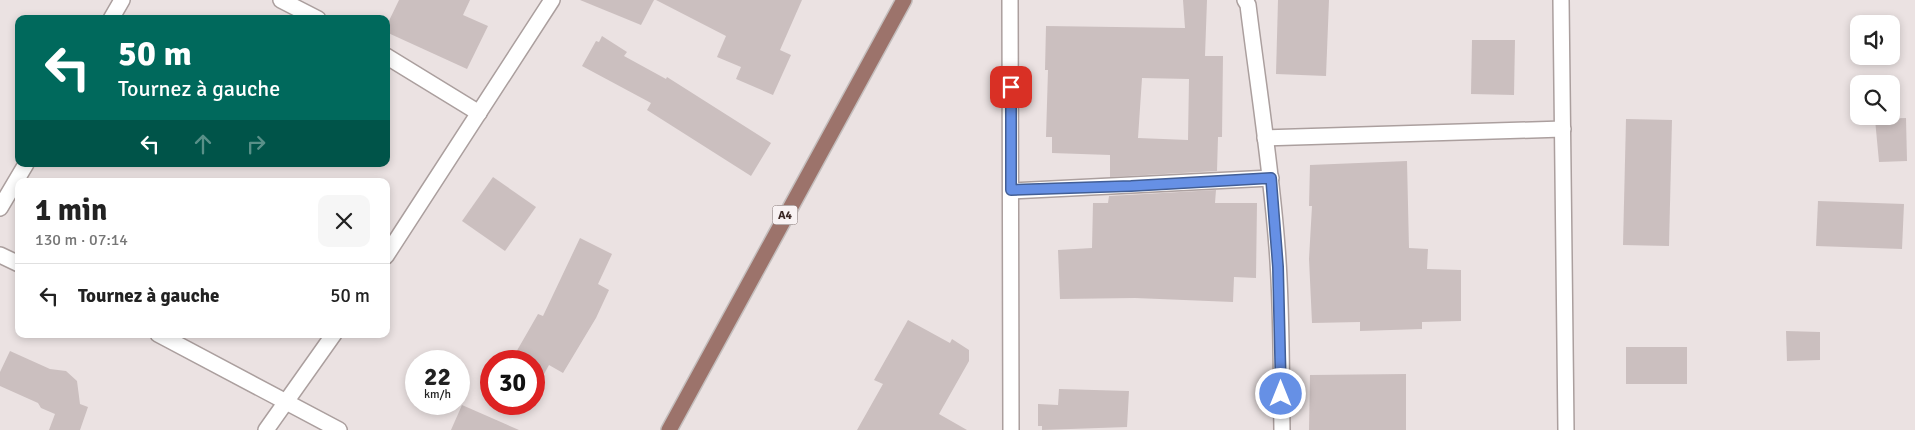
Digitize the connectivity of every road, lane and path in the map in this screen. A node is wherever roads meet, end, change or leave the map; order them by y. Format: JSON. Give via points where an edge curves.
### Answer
{"nodes":[{"id":1,"x":122,"y":0,"type":"edge"},
{"id":2,"x":280,"y":0,"type":"edge"},
{"id":3,"x":552,"y":0,"type":"edge"},
{"id":4,"x":904,"y":0,"type":"edge"},
{"id":5,"x":1010,"y":0,"type":"edge"},
{"id":6,"x":1245,"y":0,"type":"edge"},
{"id":7,"x":1561,"y":0,"type":"edge"},
{"id":8,"x":113,"y":15,"type":"edge"},
{"id":9,"x":310,"y":15,"type":"edge"},
{"id":10,"x":390,"y":58,"type":"edge"},
{"id":11,"x":479,"y":113,"type":"junction"},
{"id":12,"x":1563,"y":129,"type":"junction"},
{"id":13,"x":1265,"y":138,"type":"junction"},
{"id":14,"x":24,"y":167,"type":"edge"},
{"id":15,"x":18,"y":178,"type":"edge"},
{"id":16,"x":1271,"y":178,"type":"junction"},
{"id":17,"x":15,"y":183,"type":"edge"},
{"id":18,"x":1011,"y":190,"type":"junction"},
{"id":19,"x":0,"y":208,"type":"edge"},
{"id":20,"x":390,"y":250,"type":"edge"},
{"id":21,"x":0,"y":255,"type":"edge"},
{"id":22,"x":15,"y":262,"type":"edge"},
{"id":23,"x":166,"y":338,"type":"edge"},
{"id":24,"x":331,"y":338,"type":"edge"},
{"id":25,"x":287,"y":402,"type":"junction"},
{"id":26,"x":266,"y":430,"type":"edge"},
{"id":27,"x":340,"y":430,"type":"edge"},
{"id":28,"x":669,"y":430,"type":"edge"},
{"id":29,"x":1011,"y":430,"type":"edge"},
{"id":30,"x":1282,"y":430,"type":"edge"},
{"id":31,"x":1566,"y":430,"type":"edge"}],
"edges":[{"from":1,"to":8,"type":"street"},
{"from":2,"to":9,"type":"street"},
{"from":3,"to":11,"type":"street"},
{"from":4,"to":28,"type":"main road","number":"A4"},
{"from":5,"to":18,"type":"street"},
{"from":6,"to":13,"type":"street"},
{"from":7,"to":12,"type":"street"},
{"from":10,"to":11,"type":"street"},
{"from":11,"to":20,"type":"street"},
{"from":12,"to":13,"type":"street"},
{"from":12,"to":31,"type":"street"},
{"from":13,"to":16,"type":"street"},
{"from":14,"to":15,"type":"street"},
{"from":16,"to":18,"type":"street"},
{"from":16,"to":30,"type":"street","via":[[1278,249]]},
{"from":17,"to":19,"type":"street"},
{"from":18,"to":29,"type":"street"},
{"from":21,"to":22,"type":"street"},
{"from":23,"to":25,"type":"street"},
{"from":24,"to":25,"type":"street"},
{"from":25,"to":26,"type":"street"},
{"from":25,"to":27,"type":"street"}]}
